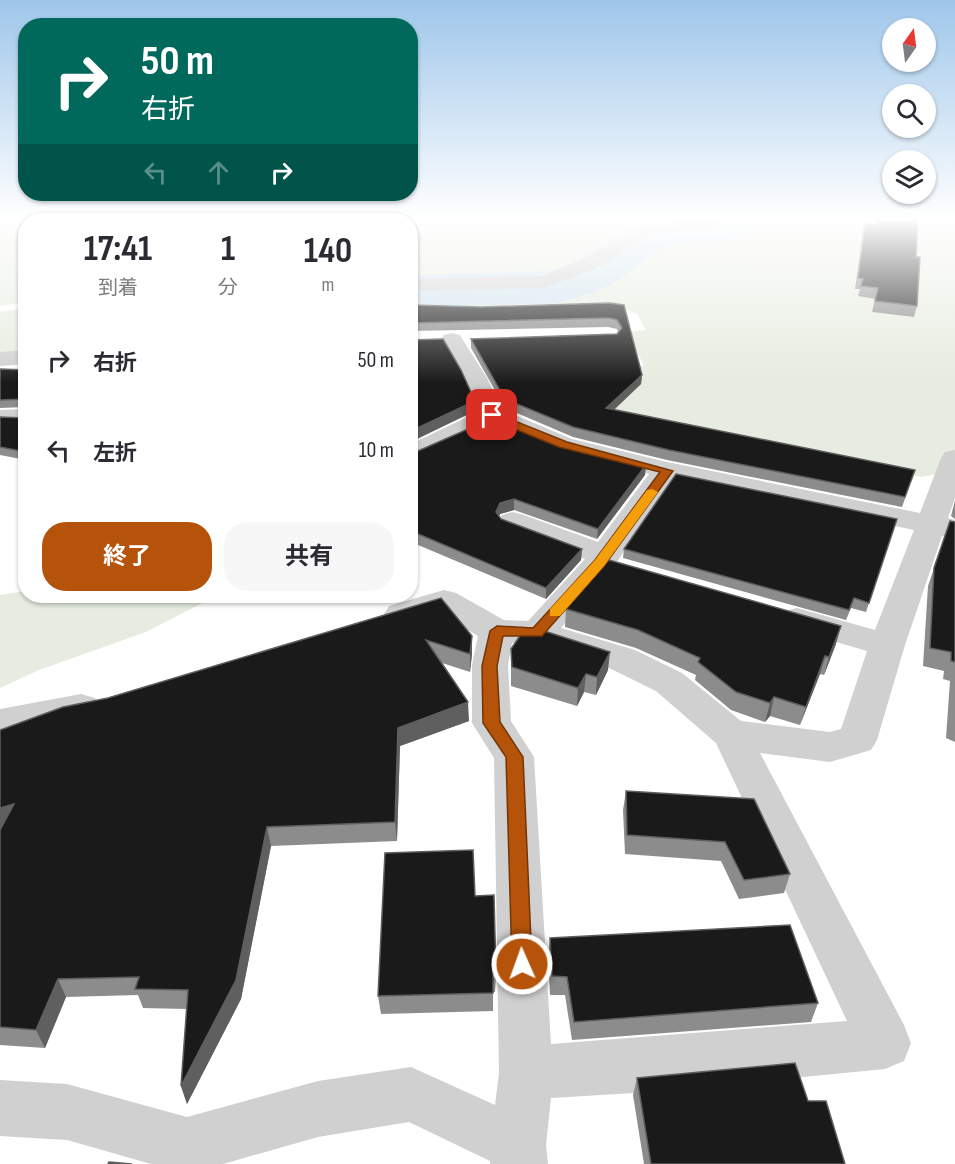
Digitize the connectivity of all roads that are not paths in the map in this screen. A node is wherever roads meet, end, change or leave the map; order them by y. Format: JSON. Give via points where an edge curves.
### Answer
{"nodes":[{"id":1,"x":564,"y":274,"type":"edge"},
{"id":2,"x":418,"y":285,"type":"edge"},
{"id":3,"x":453,"y":340,"type":"dead end"},
{"id":4,"x":18,"y":358,"type":"edge"},
{"id":5,"x":0,"y":359,"type":"edge"},
{"id":6,"x":492,"y":415,"type":"junction"},
{"id":7,"x":418,"y":451,"type":"edge"},
{"id":8,"x":955,"y":458,"type":"edge"},
{"id":9,"x":667,"y":471,"type":"junction"},
{"id":10,"x":513,"y":521,"type":"edge"},
{"id":11,"x":942,"y":527,"type":"edge"},
{"id":12,"x":602,"y":560,"type":"junction"},
{"id":13,"x":634,"y":573,"type":"edge"},
{"id":14,"x":772,"y":612,"type":"edge"},
{"id":15,"x":364,"y":625,"type":"edge"},
{"id":16,"x":517,"y":632,"type":"junction"},
{"id":17,"x":887,"y":645,"type":"junction"},
{"id":18,"x":113,"y":700,"type":"edge"},
{"id":19,"x":0,"y":723,"type":"edge"},
{"id":20,"x":731,"y":734,"type":"junction"},
{"id":21,"x":526,"y":1073,"type":"junction"},
{"id":22,"x":0,"y":1108,"type":"edge"},
{"id":23,"x":519,"y":1154,"type":"edge"}],
"edges":[{"from":1,"to":2,"type":"street","via":[[545,282]]},
{"from":3,"to":6,"type":"street"},
{"from":4,"to":5,"type":"street"},
{"from":6,"to":7,"type":"street"},
{"from":6,"to":9,"type":"street","via":[[563,444]]},
{"from":8,"to":11,"type":"street"},
{"from":9,"to":11,"type":"street"},
{"from":9,"to":12,"type":"street"},
{"from":10,"to":12,"type":"street"},
{"from":11,"to":17,"type":"street"},
{"from":12,"to":13,"type":"street"},
{"from":12,"to":16,"type":"street"},
{"from":14,"to":17,"type":"street"},
{"from":15,"to":16,"type":"street","via":[[444,601]]},
{"from":16,"to":20,"type":"street","via":[[622,659],[669,682]]},
{"from":16,"to":21,"type":"street","via":[[490,666],[492,723],[514,757]]},
{"from":17,"to":20,"type":"street","via":[[856,740],[830,747]]},
{"from":18,"to":19,"type":"street"},
{"from":20,"to":21,"type":"street","via":[[885,1043]]},
{"from":21,"to":23,"type":"street"},
{"from":22,"to":23,"type":"street","via":[[67,1112],[187,1146],[318,1109],[411,1094]]}]}
